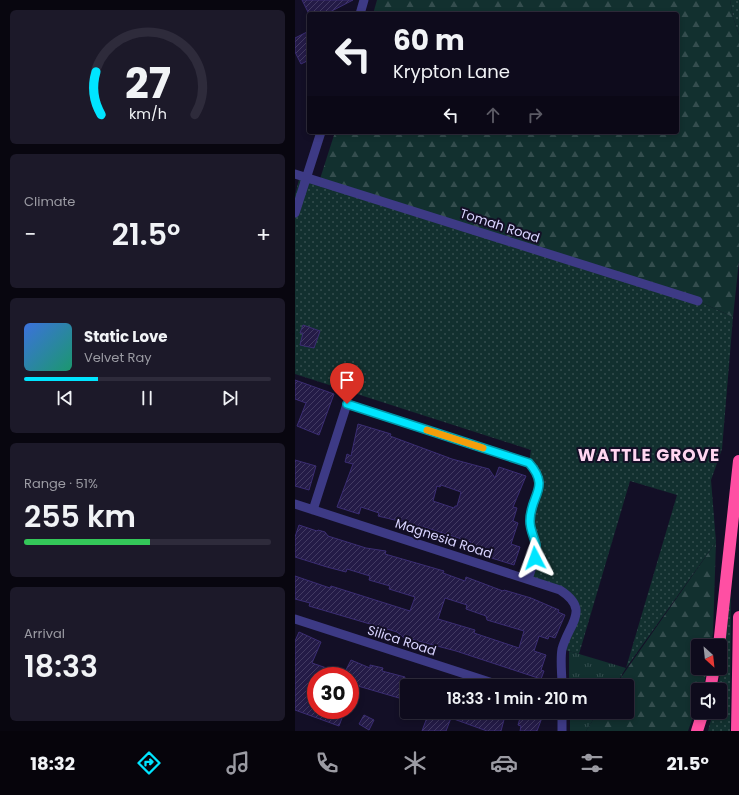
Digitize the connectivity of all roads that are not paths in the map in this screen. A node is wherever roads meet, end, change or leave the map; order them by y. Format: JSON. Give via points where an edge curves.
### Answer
{"nodes":[{"id":1,"x":364,"y":0,"type":"edge"},
{"id":2,"x":360,"y":12,"type":"edge"},
{"id":3,"x":320,"y":134,"type":"edge"},
{"id":4,"x":295,"y":174,"type":"edge"},
{"id":5,"x":307,"y":178,"type":"junction"},
{"id":6,"x":295,"y":213,"type":"edge"},
{"id":7,"x":698,"y":301,"type":"dead end"},
{"id":8,"x":739,"y":461,"type":"edge"},
{"id":9,"x":295,"y":504,"type":"edge"},
{"id":10,"x":313,"y":510,"type":"junction"},
{"id":11,"x":527,"y":579,"type":"junction"},
{"id":12,"x":739,"y":617,"type":"edge"},
{"id":13,"x":295,"y":619,"type":"edge"},
{"id":14,"x":720,"y":639,"type":"edge"},
{"id":15,"x":480,"y":679,"type":"edge"},
{"id":16,"x":562,"y":679,"type":"edge"},
{"id":17,"x":562,"y":719,"type":"edge"},
{"id":18,"x":701,"y":719,"type":"edge"},
{"id":19,"x":562,"y":731,"type":"edge"},
{"id":20,"x":697,"y":731,"type":"edge"},
{"id":21,"x":737,"y":731,"type":"edge"}],
"edges":[{"from":1,"to":2,"type":"street"},
{"from":3,"to":5,"type":"street"},
{"from":4,"to":5,"type":"street","name":"Tomah Road"},
{"from":5,"to":6,"type":"street"},
{"from":5,"to":7,"type":"street","name":"Tomah Road"},
{"from":8,"to":14,"type":"highway"},
{"from":9,"to":10,"type":"street","name":"Magnesia Road"},
{"from":10,"to":11,"type":"street","name":"Magnesia Road"},
{"from":10,"to":11,"type":"street","via":[[347,404],[529,463],[538,473],[540,482],[530,518],[530,530],[536,546],[535,558]]},
{"from":11,"to":16,"type":"street","name":"Magnesia Road","via":[[560,590],[572,598],[576,608],[562,649]]},
{"from":12,"to":21,"type":"highway"},
{"from":13,"to":15,"type":"street","name":"Silica Road"},
{"from":17,"to":19,"type":"street"},
{"from":18,"to":20,"type":"highway"}]}
